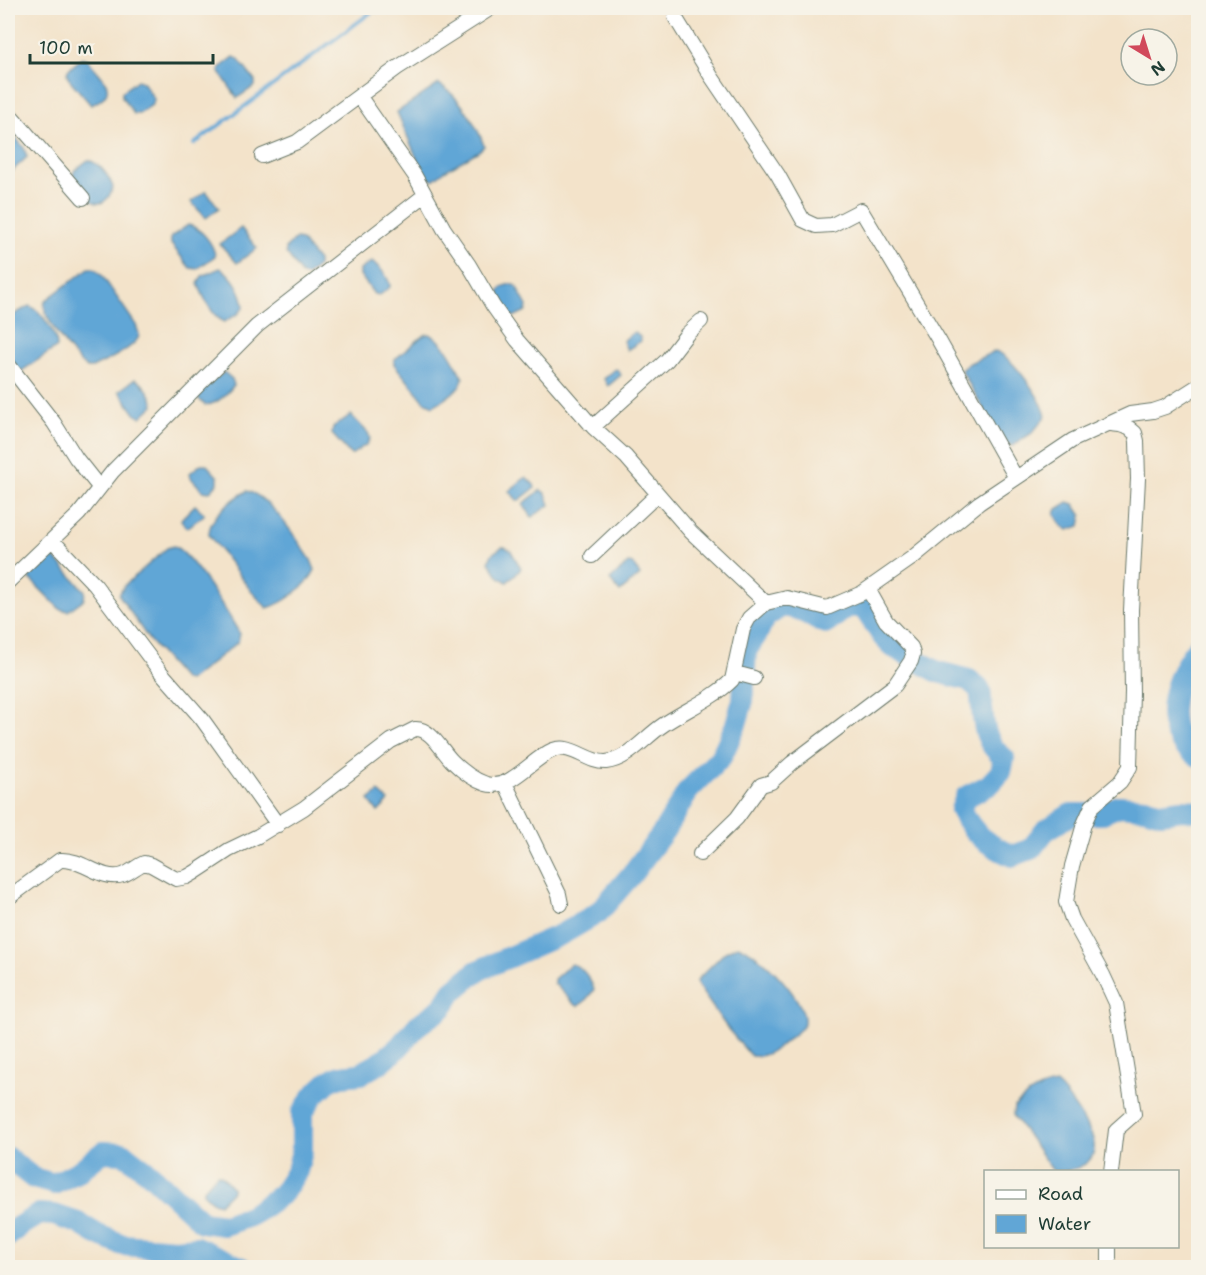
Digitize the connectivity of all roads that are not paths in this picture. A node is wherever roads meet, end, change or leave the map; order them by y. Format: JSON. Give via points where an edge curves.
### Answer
{"nodes":[{"id":1,"x":491,"y":8,"type":"edge"},
{"id":2,"x":675,"y":17,"type":"dead end"},
{"id":3,"x":360,"y":97,"type":"junction"},
{"id":4,"x":8,"y":112,"type":"edge"},
{"id":5,"x":262,"y":156,"type":"dead end"},
{"id":6,"x":425,"y":195,"type":"junction"},
{"id":7,"x":83,"y":198,"type":"dead end"},
{"id":8,"x":701,"y":321,"type":"dead end"},
{"id":9,"x":8,"y":364,"type":"edge"},
{"id":10,"x":1198,"y":386,"type":"edge"},
{"id":11,"x":1111,"y":424,"type":"junction"},
{"id":12,"x":593,"y":427,"type":"junction"},
{"id":13,"x":1016,"y":478,"type":"junction"},
{"id":14,"x":99,"y":487,"type":"junction"},
{"id":15,"x":658,"y":494,"type":"junction"},
{"id":16,"x":52,"y":540,"type":"junction"},
{"id":17,"x":592,"y":556,"type":"dead end"},
{"id":18,"x":8,"y":582,"type":"edge"},
{"id":19,"x":868,"y":589,"type":"junction"},
{"id":20,"x":766,"y":603,"type":"junction"},
{"id":21,"x":737,"y":674,"type":"junction"},
{"id":22,"x":754,"y":678,"type":"dead end"},
{"id":23,"x":505,"y":783,"type":"junction"},
{"id":24,"x":278,"y":825,"type":"junction"},
{"id":25,"x":700,"y":854,"type":"dead end"},
{"id":26,"x":8,"y":898,"type":"edge"},
{"id":27,"x":561,"y":904,"type":"dead end"},
{"id":28,"x":1111,"y":1170,"type":"edge"},
{"id":29,"x":1109,"y":1248,"type":"edge"},
{"id":30,"x":1109,"y":1268,"type":"edge"}],
"edges":[{"from":1,"to":3,"type":"street","via":[[397,68]]},
{"from":2,"to":13,"type":"street","via":[[803,220],[816,226],[832,225],[861,210]]},
{"from":3,"to":5,"type":"street","via":[[297,142]]},
{"from":3,"to":6,"type":"street"},
{"from":4,"to":7,"type":"street"},
{"from":6,"to":12,"type":"street","via":[[505,323]]},
{"from":6,"to":14,"type":"street","via":[[257,326]]},
{"from":8,"to":12,"type":"street","via":[[668,360]]},
{"from":9,"to":14,"type":"street"},
{"from":10,"to":11,"type":"street","via":[[1165,407],[1130,414]]},
{"from":11,"to":13,"type":"street","via":[[1073,440]]},
{"from":11,"to":28,"type":"street","via":[[1129,428],[1137,441],[1130,767],[1092,806],[1072,866],[1066,902],[1116,1004],[1134,1114],[1116,1130]]},
{"from":12,"to":15,"type":"street"},
{"from":13,"to":19,"type":"street"},
{"from":14,"to":16,"type":"street"},
{"from":15,"to":17,"type":"street"},
{"from":15,"to":20,"type":"street","via":[[698,539]]},
{"from":16,"to":18,"type":"street"},
{"from":16,"to":24,"type":"street","via":[[94,585],[202,719]]},
{"from":19,"to":20,"type":"street","via":[[827,608],[787,598]]},
{"from":19,"to":25,"type":"street","via":[[881,615],[908,642],[912,658],[895,685],[771,782],[761,785],[737,818]]},
{"from":20,"to":21,"type":"street","via":[[743,628]]},
{"from":21,"to":22,"type":"street"},
{"from":21,"to":23,"type":"street","via":[[615,760],[598,762],[567,749],[557,749]]},
{"from":23,"to":24,"type":"street","via":[[492,785],[478,780],[450,759],[427,732],[415,729],[391,741]]},
{"from":23,"to":27,"type":"street"},
{"from":24,"to":26,"type":"street","via":[[186,877],[176,879],[144,863],[122,876],[109,876],[78,862],[60,860]]},
{"from":29,"to":30,"type":"street"}]}
